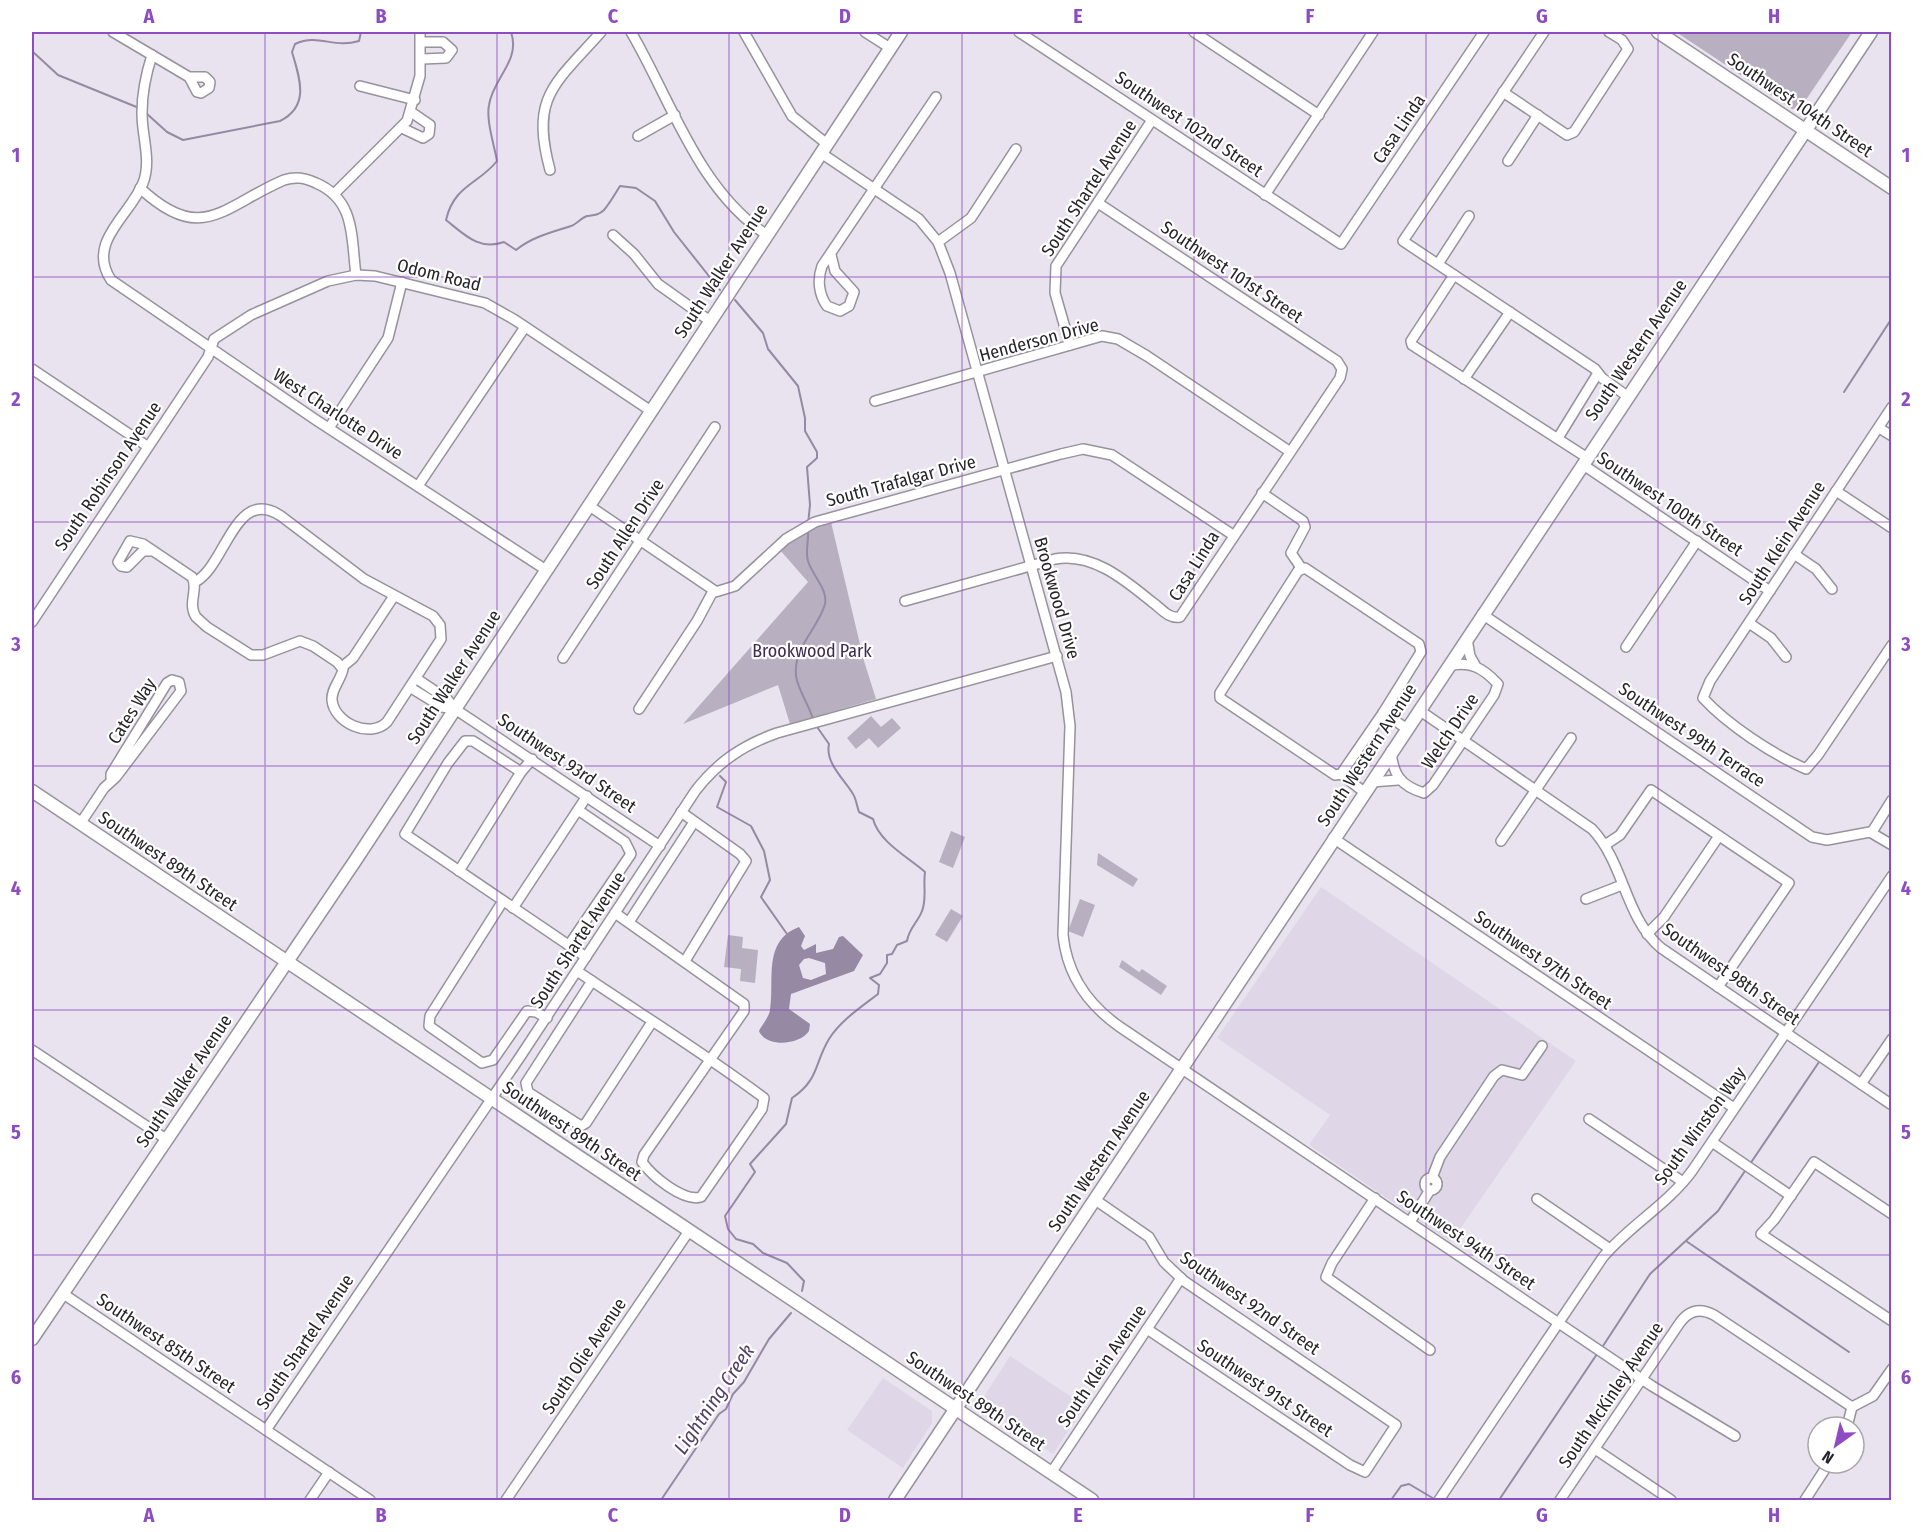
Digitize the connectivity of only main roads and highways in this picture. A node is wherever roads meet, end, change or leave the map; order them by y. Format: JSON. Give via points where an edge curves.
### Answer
{"nodes":[{"id":1,"x":901,"y":32,"type":"edge"},
{"id":2,"x":1658,"y":32,"type":"edge"},
{"id":3,"x":1871,"y":32,"type":"edge"},
{"id":4,"x":1804,"y":129,"type":"junction"},
{"id":5,"x":1892,"y":188,"type":"edge"},
{"id":6,"x":32,"y":791,"type":"edge"},
{"id":7,"x":285,"y":963,"type":"junction"},
{"id":8,"x":32,"y":1339,"type":"edge"},
{"id":9,"x":956,"y":1409,"type":"junction"},
{"id":10,"x":896,"y":1500,"type":"edge"},
{"id":11,"x":1092,"y":1500,"type":"edge"}],
"edges":[{"from":1,"to":7,"type":"main road","name":"South Walker Avenue"},
{"from":2,"to":4,"type":"main road","name":"Southwest 104th Street"},
{"from":3,"to":4,"type":"main road","name":"South Western Avenue"},
{"from":4,"to":5,"type":"main road","name":"Southwest 104th Street"},
{"from":4,"to":9,"type":"main road","name":"South Western Avenue"},
{"from":6,"to":7,"type":"main road","name":"Southwest 89th Street"},
{"from":7,"to":8,"type":"main road","name":"South Walker Avenue"},
{"from":7,"to":9,"type":"main road","name":"Southwest 89th Street"},
{"from":9,"to":10,"type":"main road","name":"South Western Avenue"},
{"from":9,"to":11,"type":"main road","name":"Southwest 89th Street"}]}
